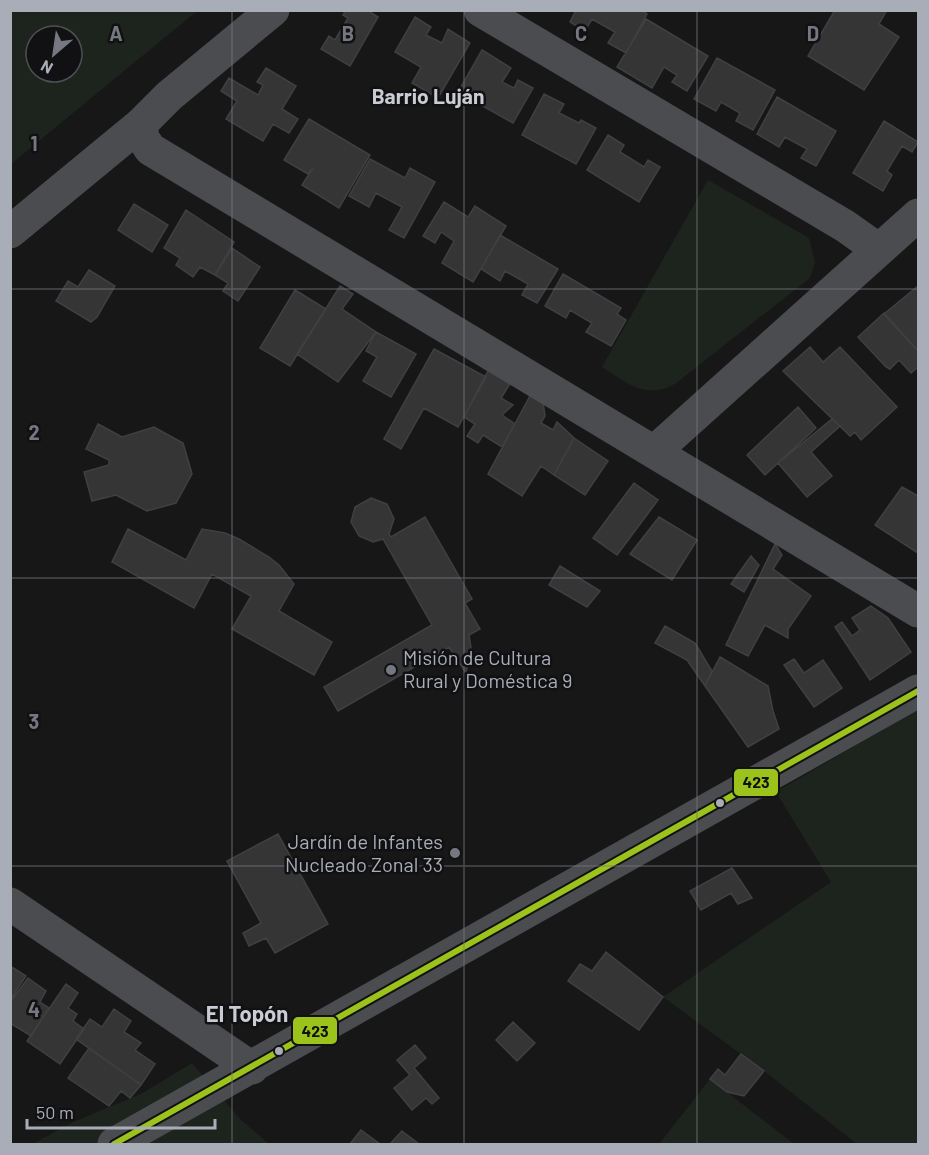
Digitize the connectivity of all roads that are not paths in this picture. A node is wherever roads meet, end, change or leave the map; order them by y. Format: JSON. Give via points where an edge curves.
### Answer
{"nodes":[{"id":1,"x":273,"y":10,"type":"edge"},
{"id":2,"x":480,"y":10,"type":"edge"},
{"id":3,"x":141,"y":124,"type":"junction"},
{"id":4,"x":918,"y":215,"type":"edge"},
{"id":5,"x":10,"y":232,"type":"edge"},
{"id":6,"x":879,"y":250,"type":"junction"},
{"id":7,"x":655,"y":451,"type":"junction"},
{"id":8,"x":918,"y":611,"type":"edge"},
{"id":9,"x":918,"y":691,"type":"edge"},
{"id":10,"x":10,"y":904,"type":"edge"},
{"id":11,"x":252,"y":1068,"type":"junction"},
{"id":12,"x":114,"y":1144,"type":"edge"}],
"edges":[{"from":1,"to":3,"type":"street"},
{"from":2,"to":6,"type":"street","via":[[845,226]]},
{"from":3,"to":5,"type":"street"},
{"from":3,"to":7,"type":"street","via":[[142,138],[150,149]]},
{"from":4,"to":6,"type":"street"},
{"from":6,"to":7,"type":"street"},
{"from":7,"to":8,"type":"street"},
{"from":9,"to":11,"type":"street"},
{"from":10,"to":11,"type":"street"},
{"from":11,"to":12,"type":"street"}]}
